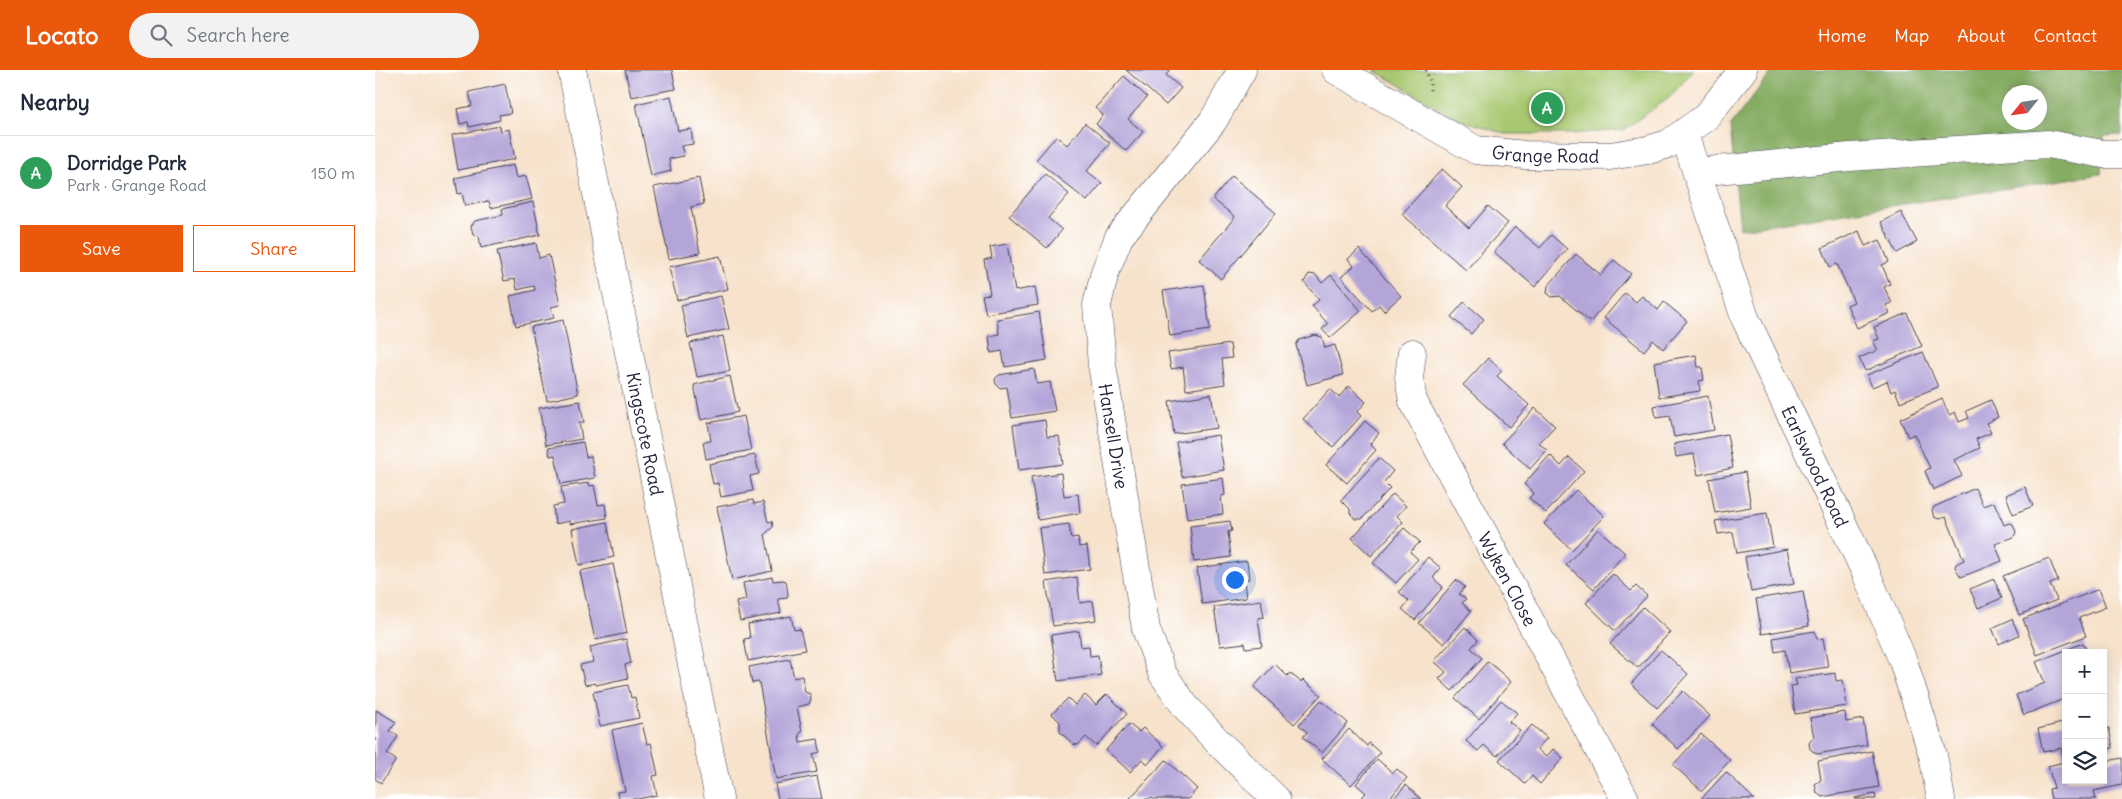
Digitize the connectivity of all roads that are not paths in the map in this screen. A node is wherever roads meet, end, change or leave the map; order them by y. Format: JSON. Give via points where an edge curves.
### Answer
{"nodes":[{"id":1,"x":572,"y":70,"type":"edge"},
{"id":2,"x":1242,"y":70,"type":"edge"},
{"id":3,"x":1336,"y":70,"type":"edge"},
{"id":4,"x":1743,"y":70,"type":"edge"},
{"id":5,"x":1684,"y":134,"type":"junction"},
{"id":6,"x":2122,"y":154,"type":"edge"},
{"id":7,"x":1697,"y":172,"type":"junction"},
{"id":8,"x":1412,"y":353,"type":"dead end"},
{"id":9,"x":719,"y":799,"type":"edge"},
{"id":10,"x":1276,"y":799,"type":"edge"},
{"id":11,"x":1625,"y":799,"type":"edge"},
{"id":12,"x":1941,"y":799,"type":"edge"}],
"edges":[{"from":1,"to":9,"type":"street","name":"Kingscote Road"},
{"from":2,"to":10,"type":"street","name":"Hansell Drive","via":[[1213,121],[1119,237],[1099,290],[1098,323],[1102,365],[1146,629],[1162,673],[1211,735]]},
{"from":3,"to":5,"type":"street","name":"Grange Road","via":[[1477,150],[1525,156],[1610,156],[1655,148]]},
{"from":4,"to":5,"type":"street","name":"Grange Road","via":[[1706,117]]},
{"from":5,"to":7,"type":"street","name":"Earlswood Road"},
{"from":6,"to":7,"type":"street","via":[[2103,154],[2048,144],[1850,157]]},
{"from":7,"to":12,"type":"street","name":"Earlswood Road","via":[[1745,318],[1866,573],[1903,661],[1931,747]]},
{"from":8,"to":11,"type":"street","name":"Wyken Close","via":[[1409,378],[1413,401]]}]}
